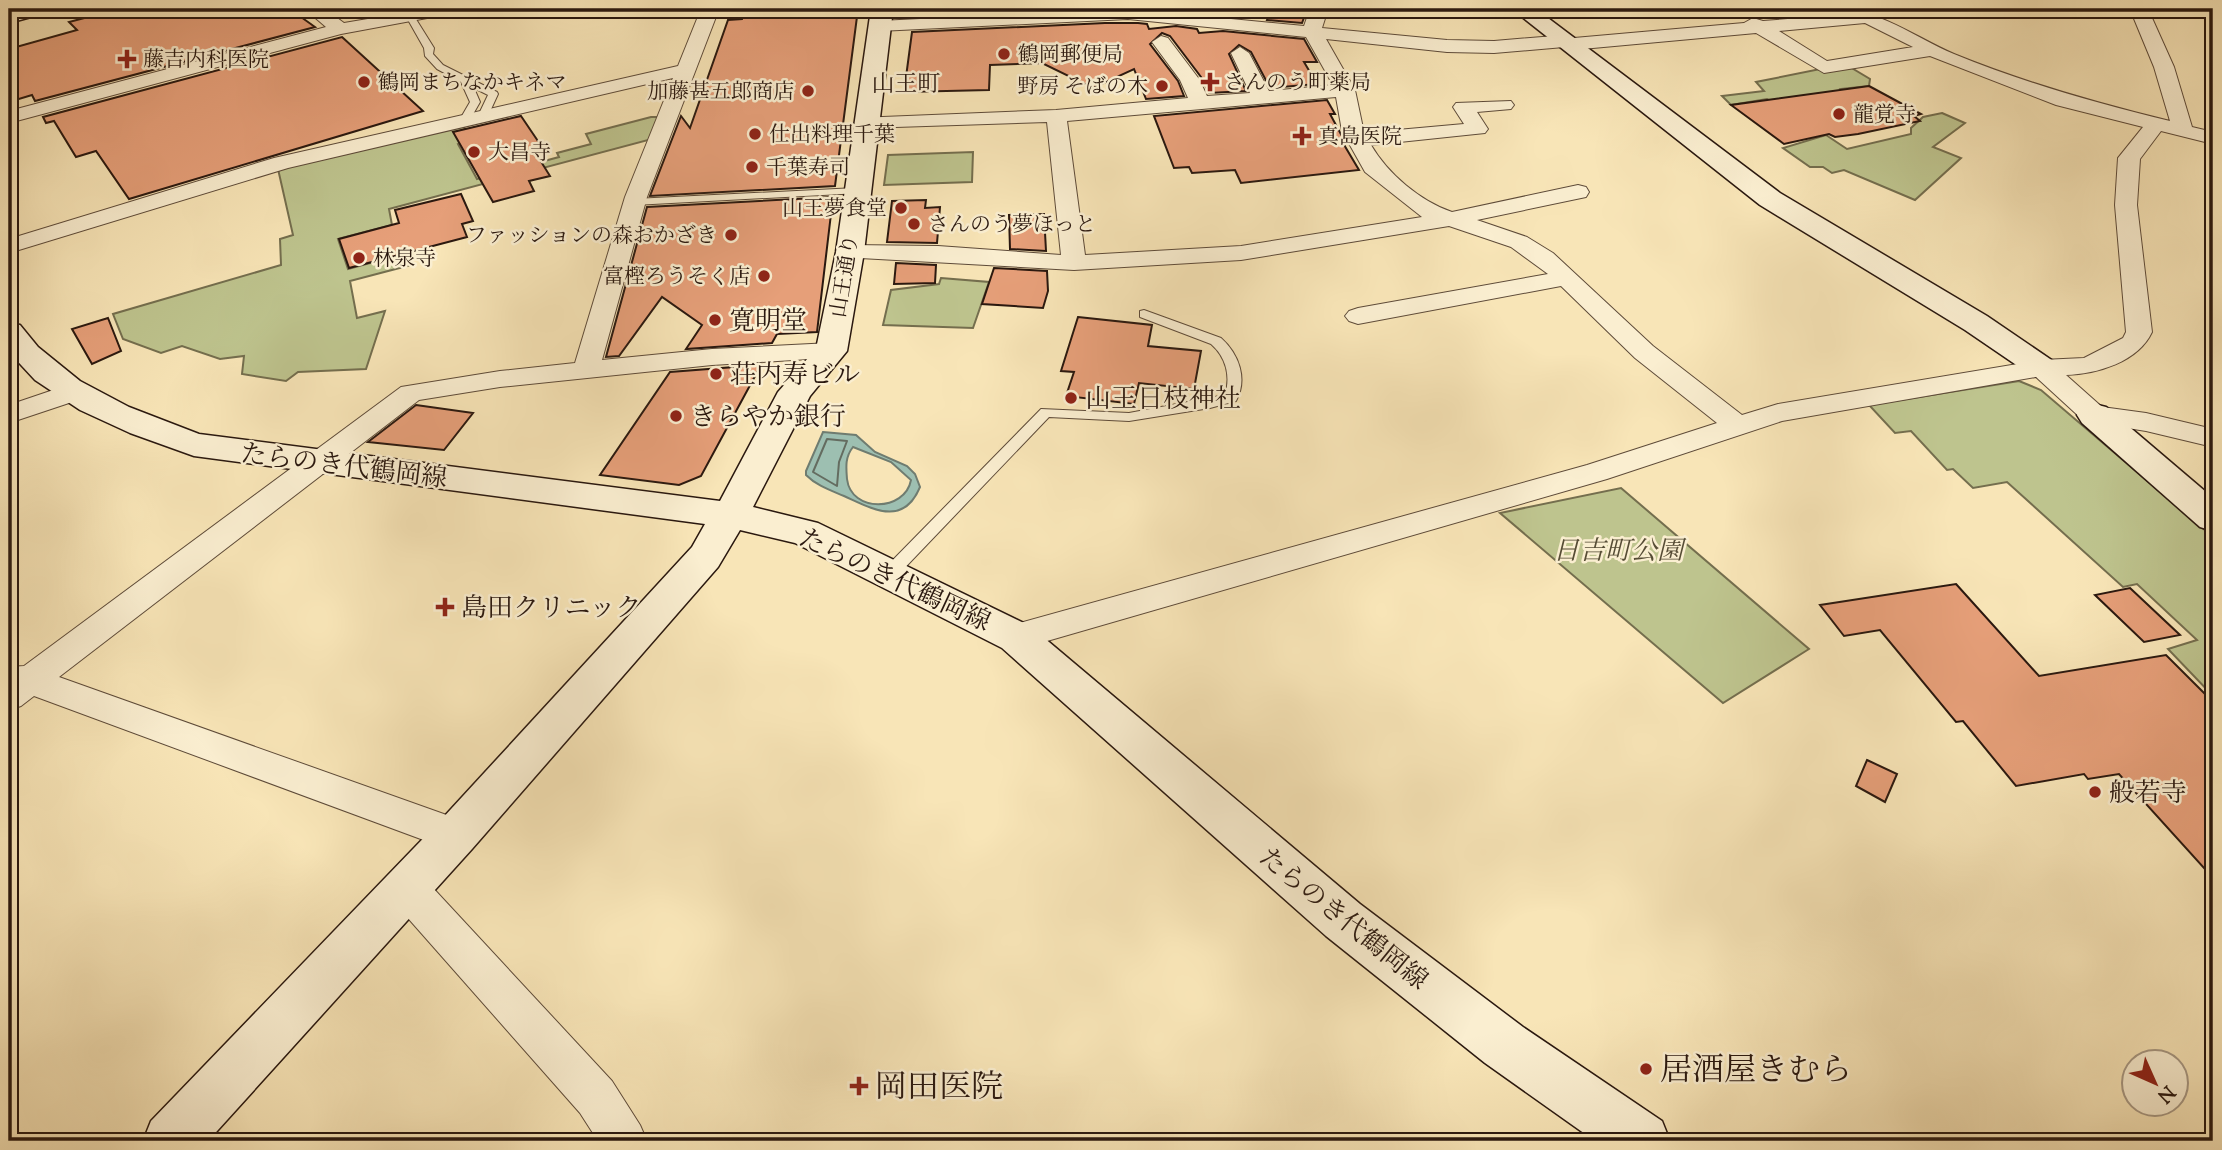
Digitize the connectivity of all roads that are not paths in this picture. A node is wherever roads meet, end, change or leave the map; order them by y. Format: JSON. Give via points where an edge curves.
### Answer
{"nodes":[{"id":1,"x":34,"y":9,"type":"edge"},
{"id":2,"x":314,"y":9,"type":"edge"},
{"id":3,"x":448,"y":9,"type":"edge"},
{"id":4,"x":710,"y":9,"type":"edge"},
{"id":5,"x":1319,"y":9,"type":"edge"},
{"id":6,"x":1523,"y":9,"type":"edge"},
{"id":7,"x":1735,"y":9,"type":"edge"},
{"id":8,"x":1839,"y":9,"type":"edge"},
{"id":9,"x":2139,"y":9,"type":"edge"},
{"id":10,"x":1130,"y":11,"type":"edge"},
{"id":11,"x":9,"y":16,"type":"edge"},
{"id":12,"x":881,"y":17,"type":"edge"},
{"id":13,"x":1868,"y":17,"type":"junction"},
{"id":14,"x":411,"y":18,"type":"junction"},
{"id":15,"x":1758,"y":26,"type":"junction"},
{"id":16,"x":340,"y":29,"type":"junction"},
{"id":17,"x":1312,"y":32,"type":"junction"},
{"id":18,"x":1161,"y":42,"type":"dead end"},
{"id":19,"x":1569,"y":43,"type":"junction"},
{"id":20,"x":1933,"y":50,"type":"junction"},
{"id":21,"x":1240,"y":53,"type":"dead end"},
{"id":22,"x":684,"y":70,"type":"junction"},
{"id":23,"x":466,"y":82,"type":"junction"},
{"id":24,"x":1345,"y":90,"type":"junction"},
{"id":25,"x":1263,"y":98,"type":"junction"},
{"id":26,"x":1200,"y":103,"type":"junction"},
{"id":27,"x":1504,"y":105,"type":"dead end"},
{"id":28,"x":1056,"y":116,"type":"junction"},
{"id":29,"x":9,"y":117,"type":"edge"},
{"id":30,"x":473,"y":119,"type":"junction"},
{"id":31,"x":865,"y":121,"type":"junction"},
{"id":32,"x":2156,"y":124,"type":"junction"},
{"id":33,"x":2183,"y":131,"type":"junction"},
{"id":34,"x":2213,"y":138,"type":"edge"},
{"id":35,"x":1357,"y":140,"type":"junction"},
{"id":36,"x":856,"y":191,"type":"junction"},
{"id":37,"x":1578,"y":192,"type":"dead end"},
{"id":38,"x":634,"y":202,"type":"junction"},
{"id":39,"x":1446,"y":220,"type":"junction"},
{"id":40,"x":9,"y":246,"type":"edge"},
{"id":41,"x":850,"y":252,"type":"junction"},
{"id":42,"x":1074,"y":264,"type":"junction"},
{"id":43,"x":1565,"y":278,"type":"junction"},
{"id":44,"x":1144,"y":314,"type":"dead end"},
{"id":45,"x":1358,"y":316,"type":"dead end"},
{"id":46,"x":9,"y":332,"type":"edge"},
{"id":47,"x":831,"y":351,"type":"junction"},
{"id":48,"x":2042,"y":368,"type":"junction"},
{"id":49,"x":586,"y":370,"type":"junction"},
{"id":50,"x":71,"y":393,"type":"junction"},
{"id":51,"x":9,"y":414,"type":"edge"},
{"id":52,"x":2094,"y":415,"type":"junction"},
{"id":53,"x":1739,"y":427,"type":"junction"},
{"id":54,"x":2213,"y":438,"type":"edge"},
{"id":55,"x":317,"y":462,"type":"junction"},
{"id":56,"x":730,"y":515,"type":"junction"},
{"id":57,"x":2213,"y":518,"type":"edge"},
{"id":58,"x":889,"y":574,"type":"junction"},
{"id":59,"x":1016,"y":637,"type":"junction"},
{"id":60,"x":16,"y":685,"type":"edge"},
{"id":61,"x":456,"y":835,"type":"junction"},
{"id":62,"x":406,"y":887,"type":"junction"},
{"id":63,"x":171,"y":1141,"type":"edge"},
{"id":64,"x":624,"y":1141,"type":"edge"},
{"id":65,"x":1642,"y":1141,"type":"edge"}],
"edges":[{"from":1,"to":11,"type":"street"},
{"from":2,"to":16,"type":"street"},
{"from":3,"to":14,"type":"street"},
{"from":4,"to":22,"type":"street"},
{"from":5,"to":17,"type":"street"},
{"from":6,"to":19,"type":"street"},
{"from":7,"to":15,"type":"street"},
{"from":8,"to":13,"type":"street"},
{"from":9,"to":33,"type":"street","via":[[2164,67]]},
{"from":10,"to":12,"type":"street"},
{"from":10,"to":17,"type":"street"},
{"from":12,"to":31,"type":"street","name":"山王通り"},
{"from":13,"to":15,"type":"street"},
{"from":13,"to":20,"type":"street"},
{"from":14,"to":16,"type":"street"},
{"from":14,"to":23,"type":"lane","via":[[428,54]]},
{"from":15,"to":19,"type":"street"},
{"from":15,"to":20,"type":"street","via":[[1824,67]]},
{"from":16,"to":29,"type":"street"},
{"from":17,"to":19,"type":"street","via":[[1447,46]]},
{"from":17,"to":24,"type":"street"},
{"from":18,"to":26,"type":"street","via":[[1189,79]]},
{"from":19,"to":48,"type":"street","via":[[1770,199]]},
{"from":20,"to":32,"type":"street","via":[[2063,101]]},
{"from":21,"to":25,"type":"street"},
{"from":22,"to":30,"type":"street"},
{"from":22,"to":38,"type":"street"},
{"from":23,"to":30,"type":"lane","via":[[475,102]]},
{"from":23,"to":30,"type":"lane","via":[[493,94]]},
{"from":24,"to":25,"type":"street"},
{"from":24,"to":35,"type":"street"},
{"from":25,"to":26,"type":"street"},
{"from":26,"to":28,"type":"street"},
{"from":27,"to":35,"type":"street","via":[[1463,107],[1478,128]]},
{"from":28,"to":31,"type":"street"},
{"from":28,"to":42,"type":"street"},
{"from":30,"to":40,"type":"street","via":[[282,163]]},
{"from":31,"to":36,"type":"street","name":"山王通り"},
{"from":32,"to":33,"type":"street"},
{"from":32,"to":48,"type":"street","via":[[2129,158],[2128,238],[2139,321],[2134,343],[2089,366]]},
{"from":33,"to":34,"type":"street"},
{"from":35,"to":39,"type":"street","via":[[1373,167],[1405,196]]},
{"from":36,"to":38,"type":"lane"},
{"from":36,"to":41,"type":"street","name":"山王通り"},
{"from":37,"to":39,"type":"street"},
{"from":38,"to":49,"type":"street"},
{"from":39,"to":42,"type":"street","via":[[1241,253]]},
{"from":39,"to":43,"type":"street","via":[[1470,223],[1519,242]]},
{"from":41,"to":42,"type":"street","via":[[939,253]]},
{"from":41,"to":47,"type":"street","name":"山王通り"},
{"from":43,"to":45,"type":"street"},
{"from":43,"to":53,"type":"street","via":[[1644,352]]},
{"from":44,"to":58,"type":"lane","via":[[1197,332],[1226,349],[1232,358],[1231,398],[1129,417],[1046,412]]},
{"from":46,"to":50,"type":"street","name":"たらのき代鶴岡線","via":[[37,365]]},
{"from":47,"to":49,"type":"street"},
{"from":47,"to":56,"type":"street","name":"山王通り","via":[[795,392]]},
{"from":48,"to":52,"type":"street"},
{"from":48,"to":53,"type":"street","via":[[1778,413]]},
{"from":49,"to":55,"type":"street","via":[[411,393]]},
{"from":50,"to":51,"type":"street"},
{"from":50,"to":55,"type":"street","name":"たらのき代鶴岡線","via":[[194,445]]},
{"from":52,"to":54,"type":"street"},
{"from":52,"to":57,"type":"street"},
{"from":53,"to":59,"type":"street"},
{"from":55,"to":56,"type":"street","name":"たらのき代鶴岡線"},
{"from":55,"to":60,"type":"street"},
{"from":56,"to":58,"type":"street","name":"たらのき代鶴岡線","via":[[805,532]]},
{"from":56,"to":61,"type":"street","name":"山王通り","via":[[705,558]]},
{"from":58,"to":59,"type":"street","name":"たらのき代鶴岡線"},
{"from":59,"to":65,"type":"street","name":"たらのき代鶴岡線","via":[[1343,920],[1504,1045]]},
{"from":60,"to":61,"type":"street"},
{"from":61,"to":62,"type":"street","name":"山王通り"},
{"from":62,"to":63,"type":"street","name":"山王通り"},
{"from":62,"to":64,"type":"street","via":[[596,1097]]}]}
